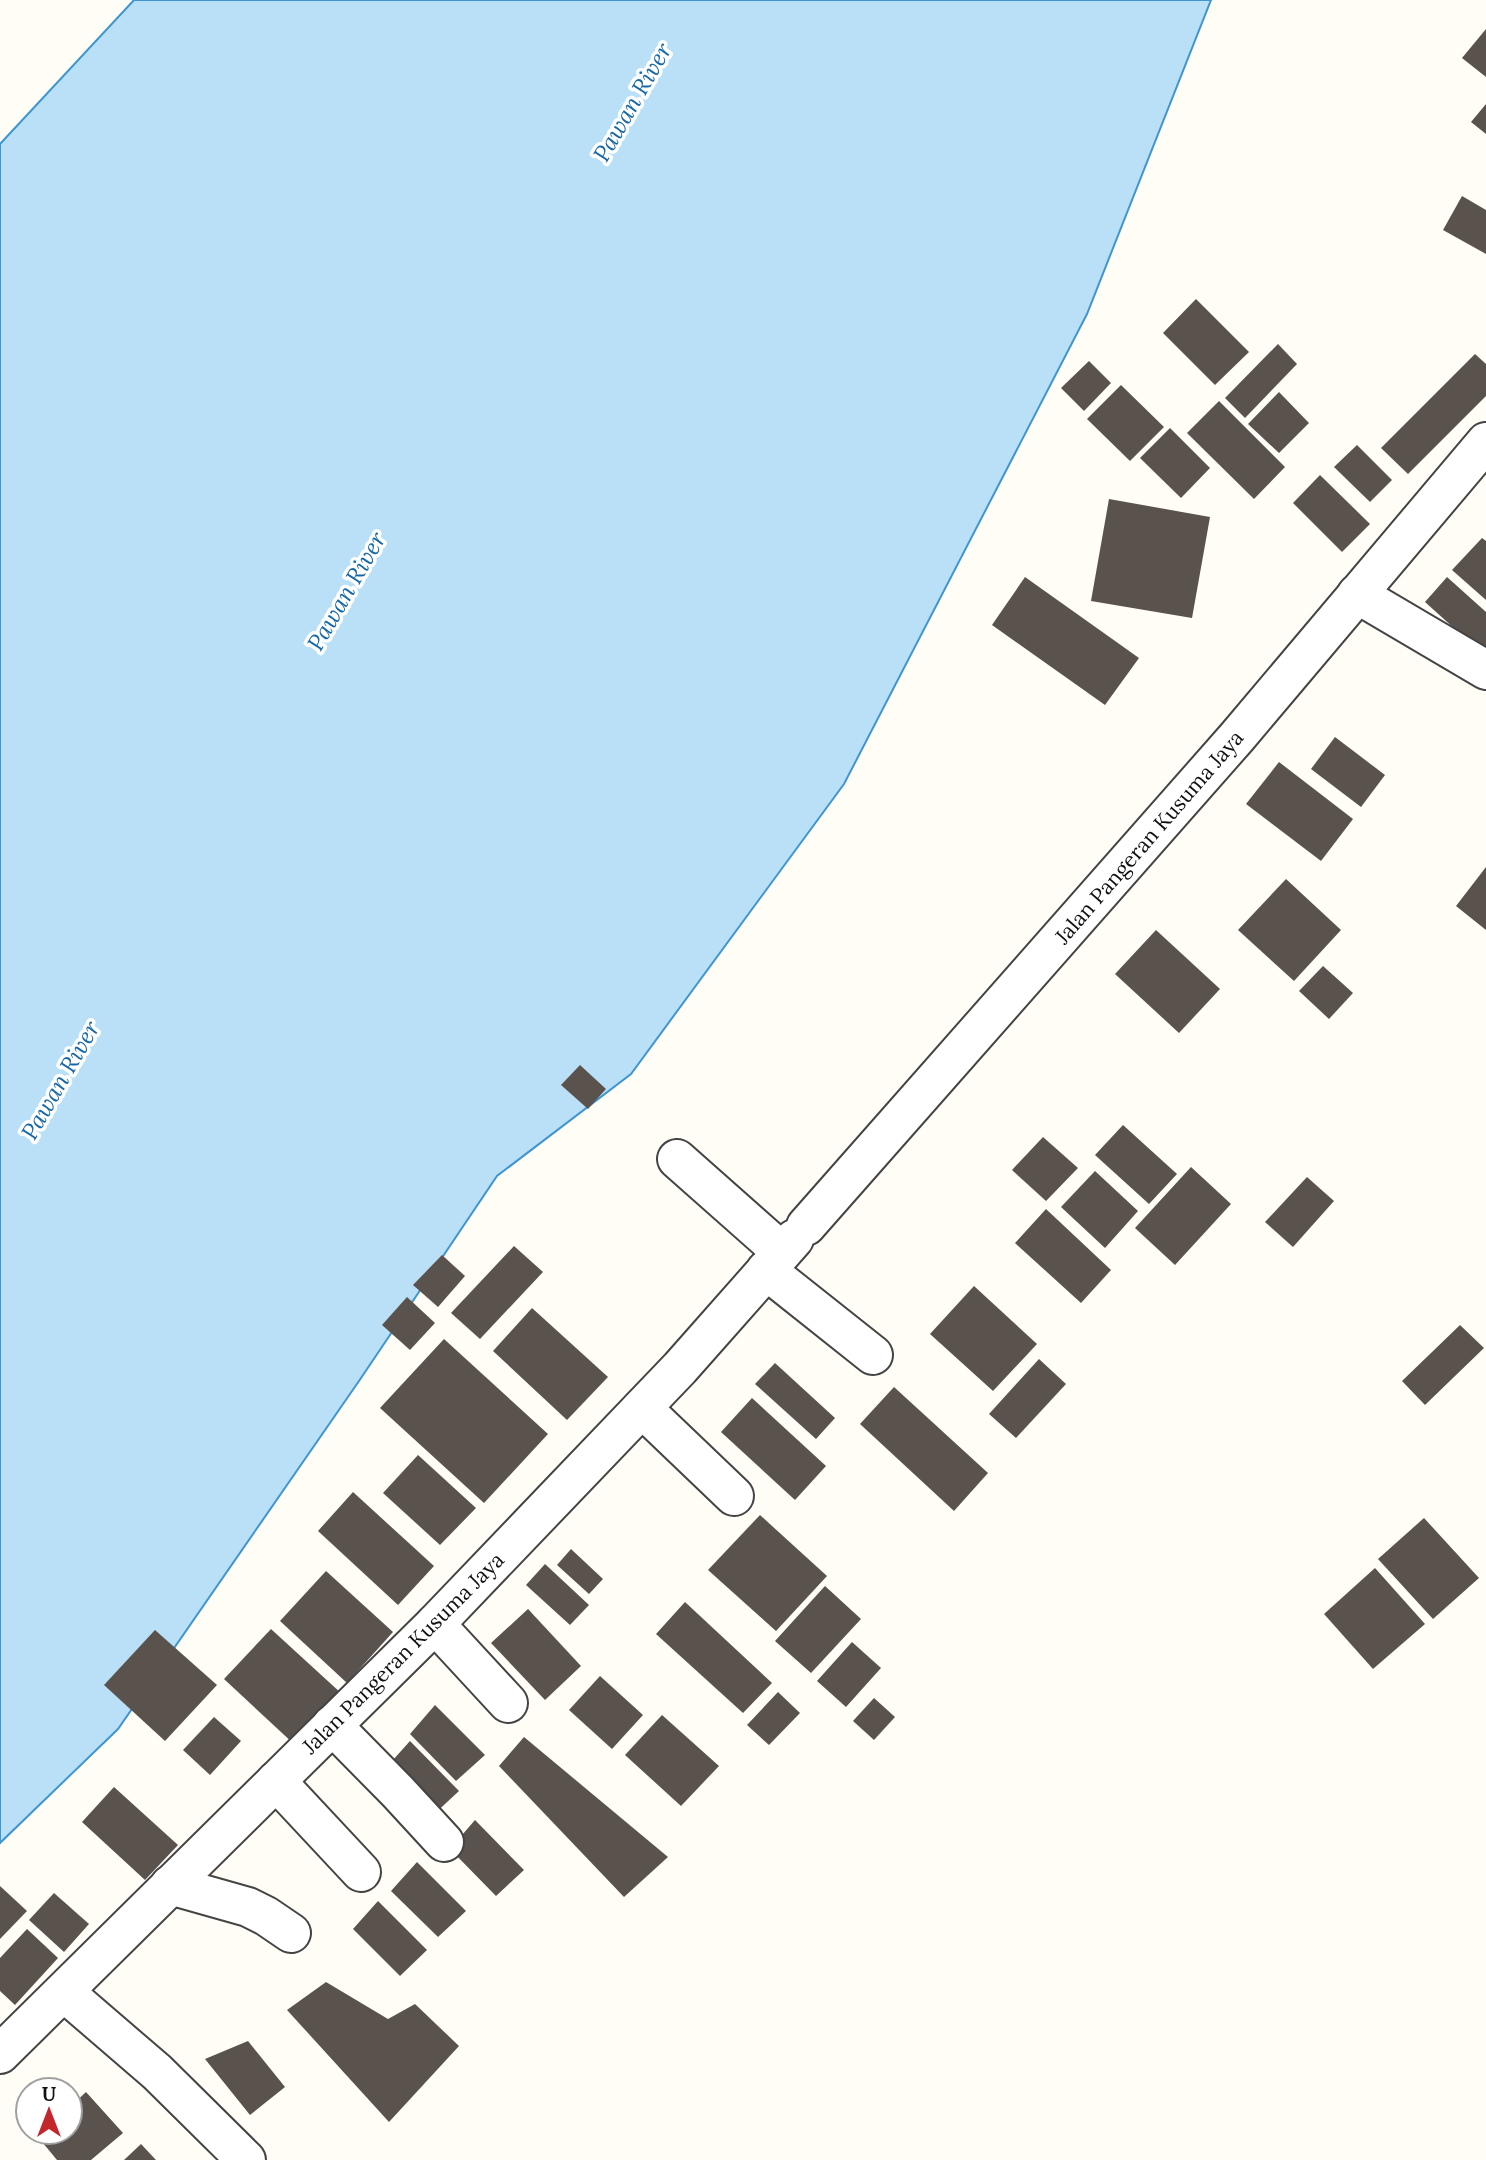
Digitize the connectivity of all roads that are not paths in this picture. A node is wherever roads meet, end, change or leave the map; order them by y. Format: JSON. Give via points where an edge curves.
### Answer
{"nodes":[{"id":1,"x":1486,"y":442,"type":"edge"},
{"id":2,"x":1357,"y":594,"type":"junction"},
{"id":3,"x":1486,"y":670,"type":"edge"},
{"id":4,"x":677,"y":1159,"type":"dead end"},
{"id":5,"x":787,"y":1247,"type":"junction"},
{"id":6,"x":873,"y":1355,"type":"dead end"},
{"id":7,"x":642,"y":1408,"type":"junction"},
{"id":8,"x":734,"y":1496,"type":"dead end"},
{"id":9,"x":435,"y":1624,"type":"junction"},
{"id":10,"x":508,"y":1703,"type":"dead end"},
{"id":11,"x":332,"y":1725,"type":"junction"},
{"id":12,"x":276,"y":1781,"type":"junction"},
{"id":13,"x":444,"y":1842,"type":"dead end"},
{"id":14,"x":361,"y":1872,"type":"dead end"},
{"id":15,"x":170,"y":1885,"type":"junction"},
{"id":16,"x":291,"y":1933,"type":"dead end"},
{"id":17,"x":64,"y":1992,"type":"junction"},
{"id":18,"x":0,"y":2054,"type":"edge"},
{"id":19,"x":246,"y":2160,"type":"edge"}],
"edges":[{"from":1,"to":2,"type":"street","name":"Jalan Pangeran Kusuma Jaya"},
{"from":2,"to":3,"type":"street"},
{"from":2,"to":5,"type":"street","name":"Jalan Pangeran Kusuma Jaya","via":[[1237,737]]},
{"from":4,"to":5,"type":"street"},
{"from":5,"to":6,"type":"street"},
{"from":5,"to":7,"type":"street","name":"Jalan Pangeran Kusuma Jaya"},
{"from":7,"to":8,"type":"street"},
{"from":7,"to":9,"type":"street","name":"Jalan Pangeran Kusuma Jaya"},
{"from":9,"to":10,"type":"street"},
{"from":9,"to":11,"type":"street","name":"Jalan Pangeran Kusuma Jaya"},
{"from":11,"to":12,"type":"street","name":"Jalan Pangeran Kusuma Jaya"},
{"from":11,"to":13,"type":"street"},
{"from":12,"to":14,"type":"street"},
{"from":12,"to":15,"type":"street","name":"Jalan Pangeran Kusuma Jaya"},
{"from":15,"to":16,"type":"street","via":[[248,1907]]},
{"from":15,"to":17,"type":"street","name":"Jalan Pangeran Kusuma Jaya"},
{"from":17,"to":18,"type":"street","name":"Jalan Pangeran Kusuma Jaya"},
{"from":17,"to":19,"type":"street","via":[[157,2072]]}]}
